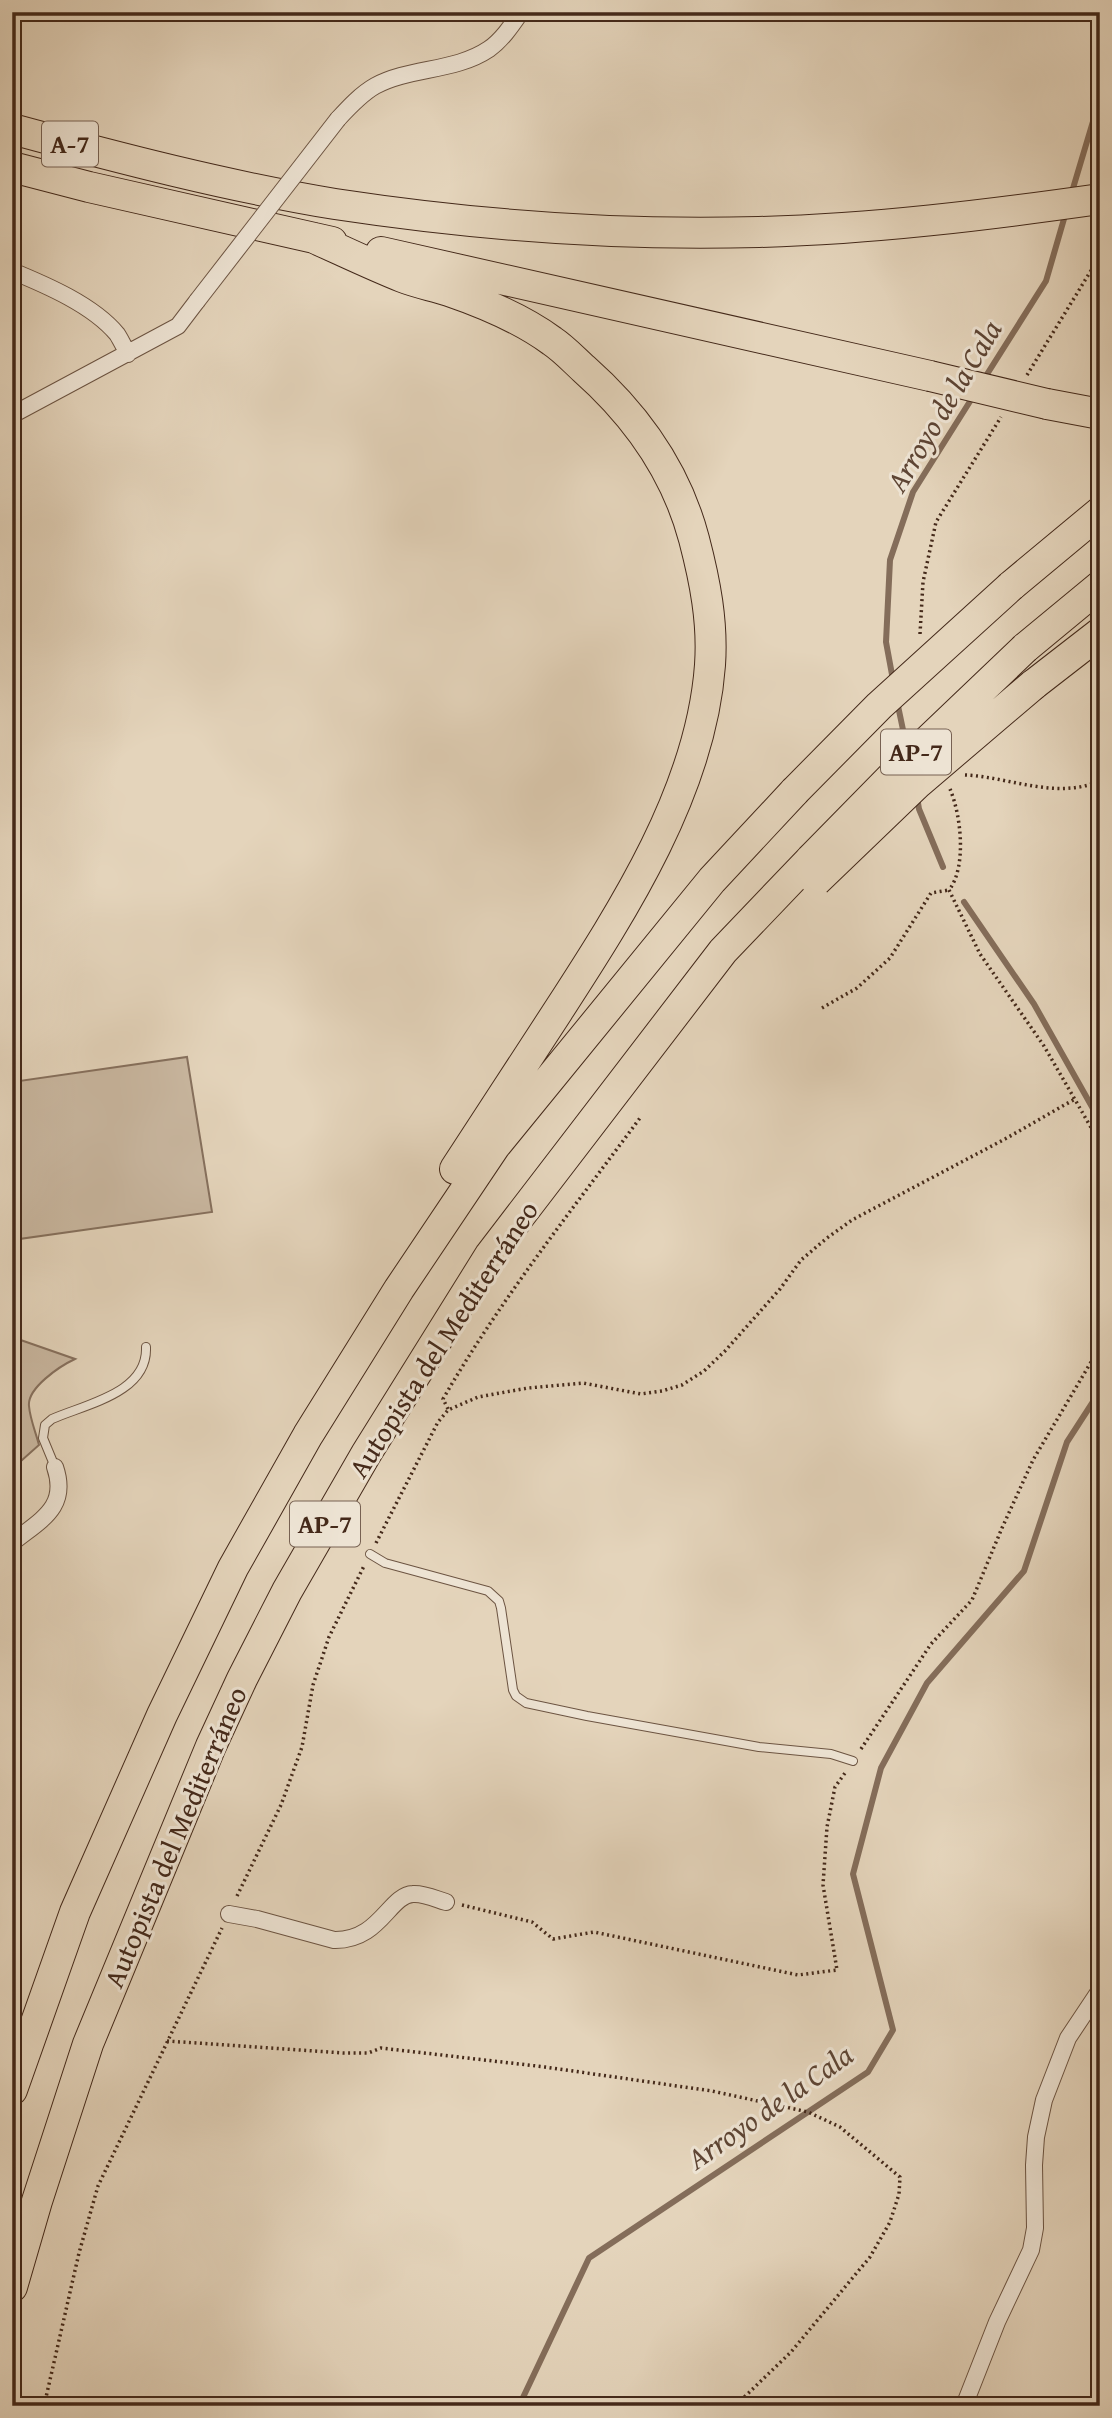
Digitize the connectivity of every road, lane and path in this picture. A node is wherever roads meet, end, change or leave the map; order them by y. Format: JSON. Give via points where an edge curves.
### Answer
{"nodes":[{"id":1,"x":521,"y":12,"type":"edge"},
{"id":2,"x":12,"y":129,"type":"edge"},
{"id":3,"x":12,"y":167,"type":"edge"},
{"id":4,"x":1100,"y":199,"type":"edge"},
{"id":5,"x":314,"y":238,"type":"junction"},
{"id":6,"x":1100,"y":250,"type":"edge"},
{"id":7,"x":12,"y":271,"type":"edge"},
{"id":8,"x":128,"y":354,"type":"junction"},
{"id":9,"x":1023,"y":381,"type":"dead end"},
{"id":10,"x":1100,"y":414,"type":"edge"},
{"id":11,"x":12,"y":415,"type":"edge"},
{"id":12,"x":1001,"y":416,"type":"dead end"},
{"id":13,"x":1097,"y":514,"type":"edge"},
{"id":14,"x":1100,"y":586,"type":"edge"},
{"id":15,"x":1100,"y":633,"type":"edge"},
{"id":16,"x":920,"y":642,"type":"dead end"},
{"id":17,"x":958,"y":775,"type":"dead end"},
{"id":18,"x":946,"y":780,"type":"dead end"},
{"id":19,"x":1100,"y":781,"type":"edge"},
{"id":20,"x":813,"y":870,"type":"junction"},
{"id":21,"x":949,"y":890,"type":"junction"},
{"id":22,"x":822,"y":1008,"type":"dead end"},
{"id":23,"x":1074,"y":1099,"type":"junction"},
{"id":24,"x":640,"y":1118,"type":"dead end"},
{"id":25,"x":1100,"y":1143,"type":"edge"},
{"id":26,"x":146,"y":1347,"type":"dead end"},
{"id":27,"x":1100,"y":1347,"type":"edge"},
{"id":28,"x":448,"y":1410,"type":"junction"},
{"id":29,"x":308,"y":1435,"type":"junction"},
{"id":30,"x":55,"y":1467,"type":"joint"},
{"id":31,"x":12,"y":1543,"type":"edge"},
{"id":32,"x":370,"y":1554,"type":"junction"},
{"id":33,"x":853,"y":1761,"type":"junction"},
{"id":34,"x":446,"y":1902,"type":"joint"},
{"id":35,"x":229,"y":1914,"type":"junction"},
{"id":36,"x":1100,"y":1990,"type":"edge"},
{"id":37,"x":167,"y":2041,"type":"junction"},
{"id":38,"x":12,"y":2090,"type":"edge"},
{"id":39,"x":12,"y":2287,"type":"edge"},
{"id":40,"x":44,"y":2406,"type":"edge"},
{"id":41,"x":735,"y":2406,"type":"edge"},
{"id":42,"x":964,"y":2406,"type":"edge"}],
"edges":[{"from":1,"to":8,"type":"street","bridge":true,"via":[[489,49],[467,60],[375,86],[356,101],[178,326]]},
{"from":2,"to":4,"type":"highway","number":"A-7","via":[[257,190],[337,204],[561,228],[759,232],[856,227]]},
{"from":3,"to":5,"type":"highway"},
{"from":5,"to":10,"type":"highway","bridge":true},
{"from":5,"to":29,"type":"highway","via":[[404,278],[509,316],[553,341],[604,387],[638,424],[663,461],[688,517],[706,584],[710,664],[704,712],[690,764],[650,858],[589,964],[359,1318]]},
{"from":6,"to":9,"type":"path"},
{"from":7,"to":8,"type":"street","via":[[61,291],[92,313],[116,334]]},
{"from":8,"to":11,"type":"street"},
{"from":12,"to":16,"type":"path","via":[[936,522],[923,582]]},
{"from":13,"to":29,"type":"highway","name":"Autopista del Mediterráneo","number":"AP-7","bridge":true,"via":[[879,706],[712,880],[495,1146]]},
{"from":14,"to":20,"type":"highway","name":"Autopista del Mediterráneo","number":"AP-7","bridge":true,"via":[[1025,648],[917,751]]},
{"from":15,"to":20,"type":"highway","bridge":true},
{"from":17,"to":19,"type":"path","via":[[1051,789],[1073,789]]},
{"from":18,"to":21,"type":"path","via":[[960,824],[958,879]]},
{"from":20,"to":39,"type":"highway","name":"Autopista del Mediterráneo","number":"AP-7","via":[[723,951],[490,1255],[287,1591],[216,1735],[88,2044]]},
{"from":21,"to":22,"type":"path","via":[[931,893],[890,958],[857,988]]},
{"from":21,"to":23,"type":"path","via":[[981,954]]},
{"from":23,"to":25,"type":"path"},
{"from":23,"to":28,"type":"path","via":[[827,1238],[802,1260],[724,1351],[682,1385],[641,1394],[583,1383],[528,1388],[478,1397]]},
{"from":24,"to":28,"type":"path","via":[[459,1371],[443,1399]]},
{"from":26,"to":30,"type":"lane","via":[[141,1371],[122,1390],[45,1425],[43,1438]]},
{"from":27,"to":33,"type":"path","via":[[1033,1460],[972,1600],[931,1644]]},
{"from":28,"to":32,"type":"path"},
{"from":29,"to":38,"type":"highway","name":"Autopista del Mediterráneo","number":"AP-7","via":[[233,1568],[162,1715],[75,1912]]},
{"from":30,"to":31,"type":"street","via":[[60,1489],[55,1505]]},
{"from":32,"to":33,"type":"lane","via":[[385,1563],[494,1595],[501,1608],[513,1690],[526,1703]]},
{"from":32,"to":35,"type":"path","via":[[329,1637],[313,1685],[302,1747],[281,1805]]},
{"from":33,"to":34,"type":"path","via":[[835,1787],[827,1827],[823,1885],[837,1970],[798,1975],[594,1931],[553,1939],[532,1922]]},
{"from":34,"to":35,"type":"street","via":[[415,1893],[405,1896],[368,1932],[346,1940]]},
{"from":35,"to":37,"type":"path"},
{"from":36,"to":42,"type":"street","via":[[1068,2038],[1044,2100],[1035,2146],[1031,2250]]},
{"from":37,"to":40,"type":"path","via":[[97,2186]]},
{"from":37,"to":41,"type":"path","via":[[344,2053],[381,2048],[545,2067],[712,2091],[808,2112],[840,2127],[900,2177],[890,2222],[870,2257],[791,2352]]}]}
